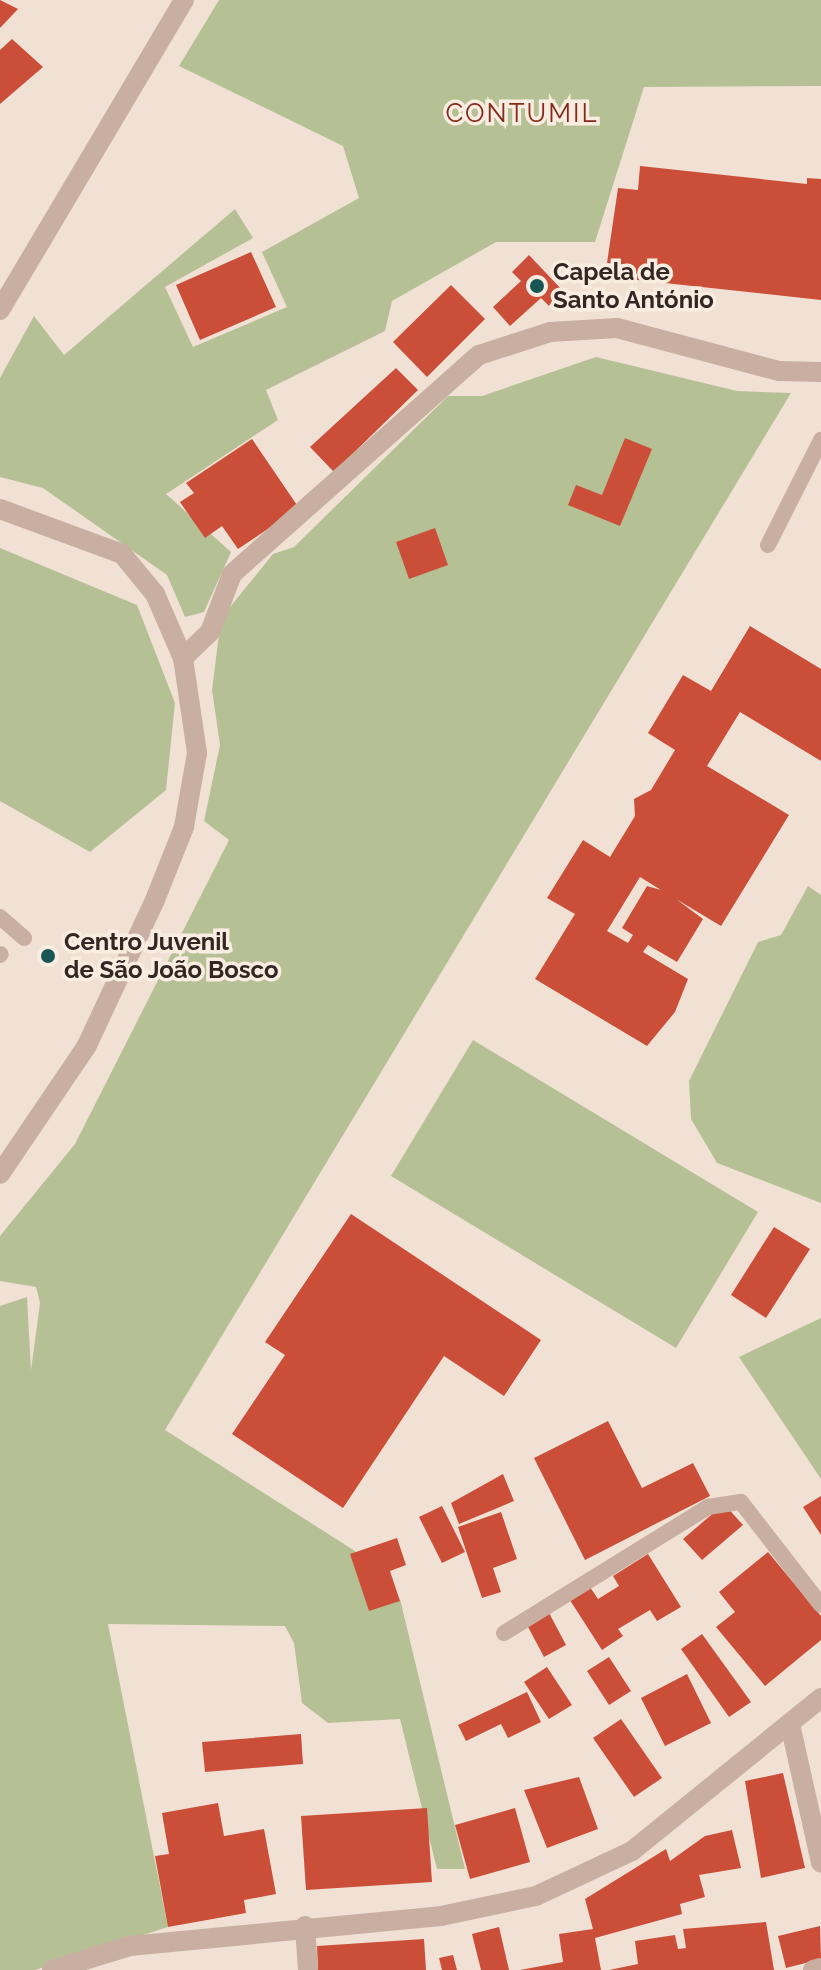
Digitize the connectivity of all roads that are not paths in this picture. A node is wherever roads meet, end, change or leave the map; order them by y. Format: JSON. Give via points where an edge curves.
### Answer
{"nodes":[{"id":1,"x":184,"y":0,"type":"edge"},
{"id":2,"x":3,"y":297,"type":"edge"},
{"id":3,"x":821,"y":372,"type":"edge"},
{"id":4,"x":821,"y":440,"type":"edge"},
{"id":5,"x":0,"y":509,"type":"edge"},
{"id":6,"x":768,"y":545,"type":"dead end"},
{"id":7,"x":183,"y":658,"type":"junction"},
{"id":8,"x":0,"y":917,"type":"edge"},
{"id":9,"x":24,"y":938,"type":"dead end"},
{"id":10,"x":0,"y":1174,"type":"edge"},
{"id":11,"x":821,"y":1605,"type":"edge"},
{"id":12,"x":504,"y":1633,"type":"dead end"},
{"id":13,"x":821,"y":1698,"type":"edge"},
{"id":14,"x":790,"y":1724,"type":"junction"},
{"id":15,"x":821,"y":1863,"type":"edge"},
{"id":16,"x":305,"y":1926,"type":"junction"},
{"id":17,"x":821,"y":1968,"type":"edge"},
{"id":18,"x":52,"y":1970,"type":"edge"},
{"id":19,"x":308,"y":1970,"type":"edge"},
{"id":20,"x":813,"y":1970,"type":"edge"}],
"edges":[{"from":1,"to":2,"type":"street"},
{"from":3,"to":7,"type":"street","via":[[779,371],[617,328],[550,332],[491,350],[232,574],[210,632]]},
{"from":4,"to":6,"type":"lane"},
{"from":5,"to":7,"type":"street","via":[[122,554],[155,594]]},
{"from":7,"to":10,"type":"street","via":[[197,753],[184,827],[86,1047]]},
{"from":8,"to":9,"type":"lane"},
{"from":11,"to":12,"type":"lane","via":[[741,1502],[708,1507]]},
{"from":13,"to":14,"type":"street"},
{"from":14,"to":15,"type":"street"},
{"from":14,"to":16,"type":"street","via":[[632,1851],[536,1896],[441,1916]]},
{"from":16,"to":18,"type":"street","via":[[130,1946]]},
{"from":16,"to":19,"type":"street"},
{"from":17,"to":20,"type":"street"}]}
